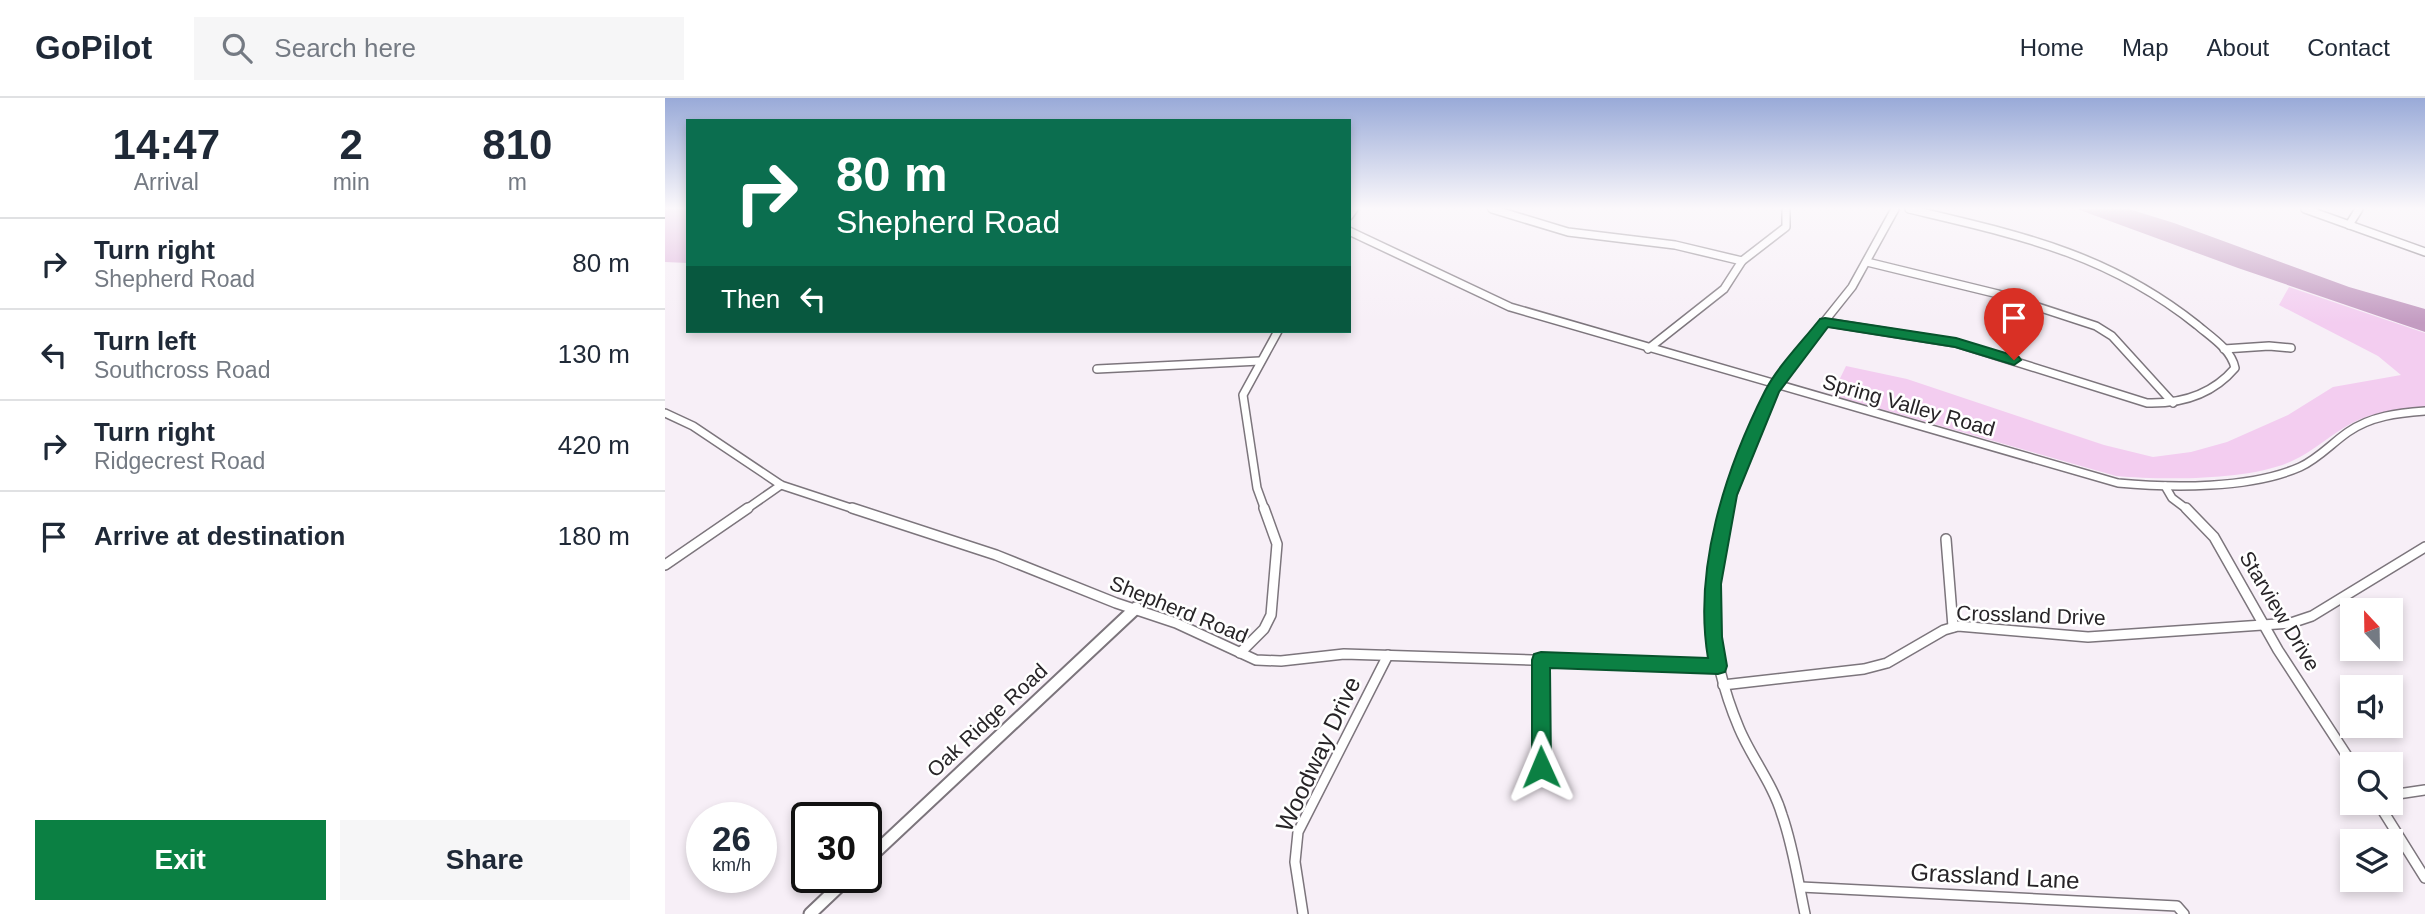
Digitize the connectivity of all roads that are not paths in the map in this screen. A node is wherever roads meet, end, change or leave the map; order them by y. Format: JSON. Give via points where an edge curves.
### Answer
{"nodes":[{"id":1,"x":1383,"y":247,"type":"edge"},
{"id":2,"x":1684,"y":247,"type":"edge"},
{"id":3,"x":1760,"y":247,"type":"edge"},
{"id":4,"x":1875,"y":247,"type":"edge"},
{"id":5,"x":2062,"y":247,"type":"edge"},
{"id":6,"x":1742,"y":261,"type":"junction"},
{"id":7,"x":1867,"y":262,"type":"junction"},
{"id":8,"x":1825,"y":322,"type":"junction"},
{"id":9,"x":1277,"y":333,"type":"edge"},
{"id":10,"x":2291,"y":348,"type":"dead end"},
{"id":11,"x":1648,"y":349,"type":"junction"},
{"id":12,"x":2224,"y":349,"type":"junction"},
{"id":13,"x":1260,"y":361,"type":"junction"},
{"id":14,"x":1097,"y":369,"type":"dead end"},
{"id":15,"x":1775,"y":385,"type":"junction"},
{"id":16,"x":2173,"y":403,"type":"junction"},
{"id":17,"x":2425,"y":411,"type":"edge"},
{"id":18,"x":665,"y":413,"type":"edge"},
{"id":19,"x":781,"y":485,"type":"junction"},
{"id":20,"x":2165,"y":486,"type":"junction"},
{"id":21,"x":1946,"y":539,"type":"dead end"},
{"id":22,"x":2425,"y":547,"type":"edge"},
{"id":23,"x":665,"y":565,"type":"edge"},
{"id":24,"x":1136,"y":608,"type":"junction"},
{"id":25,"x":2263,"y":625,"type":"junction"},
{"id":26,"x":1953,"y":627,"type":"junction"},
{"id":27,"x":1240,"y":653,"type":"junction"},
{"id":28,"x":1388,"y":655,"type":"junction"},
{"id":29,"x":1541,"y":660,"type":"junction"},
{"id":30,"x":1718,"y":666,"type":"junction"},
{"id":31,"x":1723,"y":685,"type":"junction"},
{"id":32,"x":2345,"y":752,"type":"edge"},
{"id":33,"x":1541,"y":779,"type":"dead end"},
{"id":34,"x":2425,"y":790,"type":"edge"},
{"id":35,"x":2403,"y":793,"type":"edge"},
{"id":36,"x":2386,"y":815,"type":"edge"},
{"id":37,"x":882,"y":846,"type":"edge"},
{"id":38,"x":2425,"y":878,"type":"edge"},
{"id":39,"x":1801,"y":887,"type":"junction"},
{"id":40,"x":832,"y":893,"type":"edge"},
{"id":41,"x":810,"y":914,"type":"edge"},
{"id":42,"x":1303,"y":914,"type":"edge"},
{"id":43,"x":1805,"y":914,"type":"edge"},
{"id":44,"x":2184,"y":914,"type":"edge"}],
"edges":[{"from":1,"to":11,"type":"street","name":"Spring Valley Road","via":[[1510,307]]},
{"from":2,"to":6,"type":"street"},
{"from":3,"to":6,"type":"street"},
{"from":4,"to":7,"type":"street"},
{"from":5,"to":12,"type":"street","via":[[2101,262],[2171,303]]},
{"from":6,"to":11,"type":"street","via":[[1724,289]]},
{"from":7,"to":8,"type":"street"},
{"from":7,"to":16,"type":"street","via":[[1998,294],[2097,326],[2112,336]]},
{"from":8,"to":15,"type":"street"},
{"from":8,"to":16,"type":"street","via":[[1956,342],[2136,401]]},
{"from":9,"to":13,"type":"street"},
{"from":10,"to":12,"type":"street"},
{"from":11,"to":15,"type":"street","name":"Spring Valley Road"},
{"from":12,"to":16,"type":"street","via":[[2234,360],[2231,373],[2205,393]]},
{"from":13,"to":14,"type":"street"},
{"from":13,"to":27,"type":"street","via":[[1245,387],[1243,404],[1257,488],[1275,533],[1277,555],[1269,620]]},
{"from":15,"to":20,"type":"street","name":"Spring Valley Road","via":[[2104,480]]},
{"from":15,"to":30,"type":"street","via":[[1722,521],[1711,609]]},
{"from":17,"to":20,"type":"street","name":"Spring Valley Road","via":[[2363,423],[2307,463],[2288,471]]},
{"from":18,"to":19,"type":"street","name":"Shepherd Road"},
{"from":19,"to":23,"type":"street"},
{"from":19,"to":24,"type":"street","name":"Shepherd Road","via":[[996,555]]},
{"from":20,"to":25,"type":"street","name":"Starview Drive","via":[[2214,537]]},
{"from":21,"to":26,"type":"street"},
{"from":22,"to":25,"type":"street","name":"Crossland Drive","via":[[2312,617],[2291,624]]},
{"from":24,"to":27,"type":"street","name":"Shepherd Road"},
{"from":24,"to":37,"type":"street","name":"Oak Ridge Road"},
{"from":25,"to":26,"type":"street","name":"Crossland Drive","via":[[2088,637]]},
{"from":25,"to":32,"type":"street","name":"Starview Drive"},
{"from":26,"to":31,"type":"street","name":"Crossland Drive","via":[[1900,656],[1864,669]]},
{"from":27,"to":28,"type":"street","name":"Shepherd Road","via":[[1269,661],[1327,654]]},
{"from":28,"to":29,"type":"street","name":"Shepherd Road"},
{"from":28,"to":42,"type":"street","name":"Woodway Drive","via":[[1298,832],[1295,862]]},
{"from":29,"to":30,"type":"street","name":"Shepherd Road"},
{"from":29,"to":33,"type":"street"},
{"from":30,"to":31,"type":"street"},
{"from":31,"to":39,"type":"street","via":[[1782,813]]},
{"from":34,"to":35,"type":"street"},
{"from":36,"to":38,"type":"street"},
{"from":39,"to":43,"type":"street"},
{"from":39,"to":44,"type":"street","name":"Grassland Lane","via":[[2176,906]]},
{"from":40,"to":41,"type":"street"}]}
